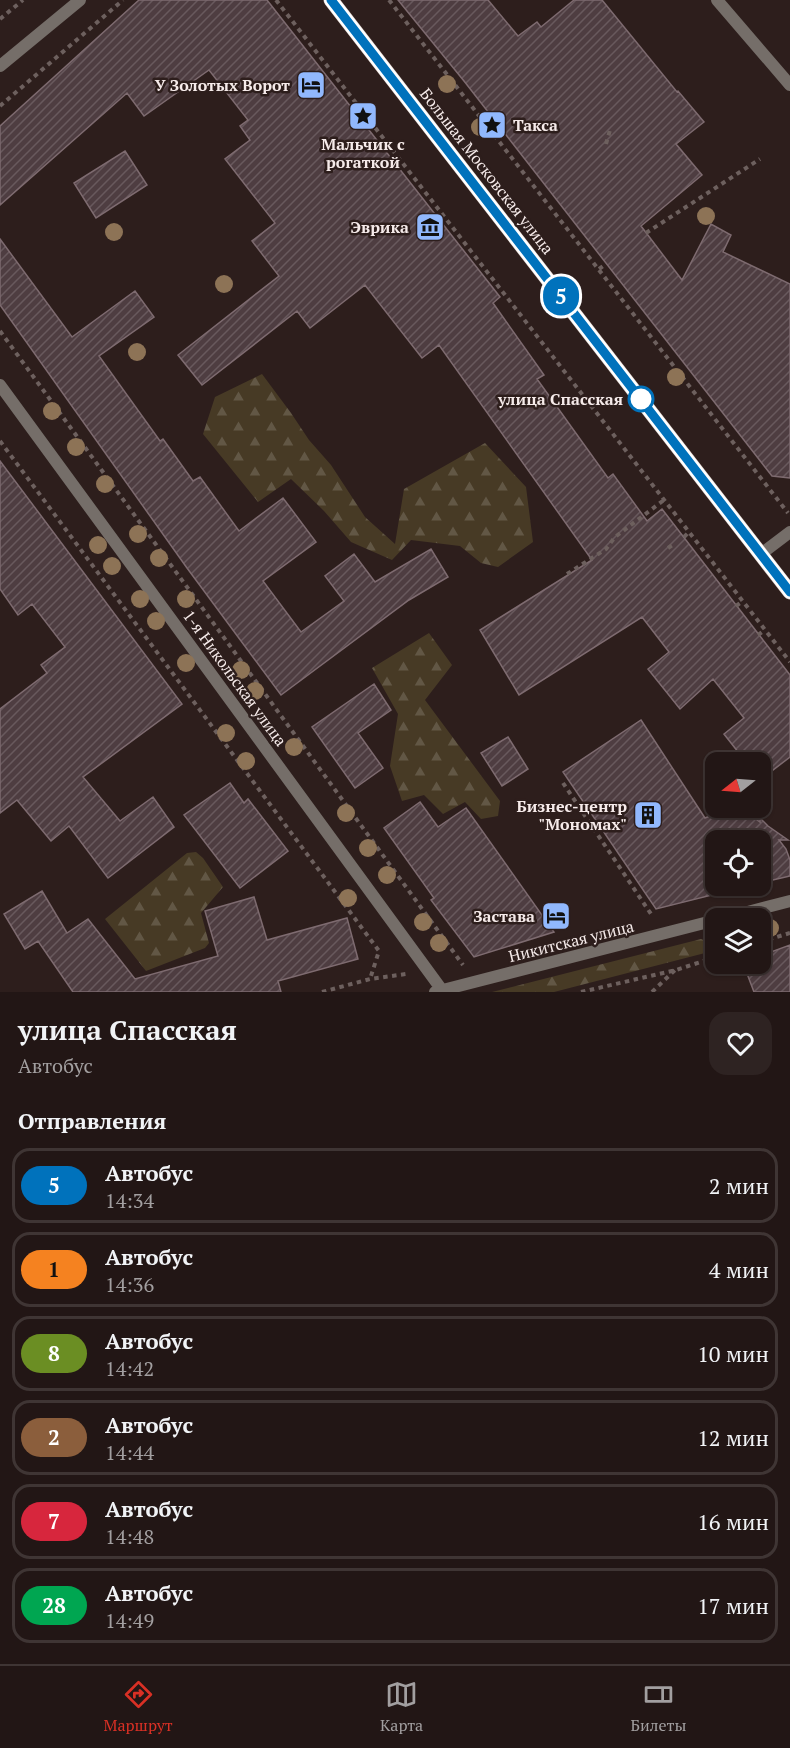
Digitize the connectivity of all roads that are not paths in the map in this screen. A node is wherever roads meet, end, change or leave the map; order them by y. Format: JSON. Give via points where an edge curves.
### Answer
{"nodes":[{"id":1,"x":80,"y":0,"type":"edge"},
{"id":2,"x":331,"y":0,"type":"edge"},
{"id":3,"x":717,"y":0,"type":"edge"},
{"id":4,"x":0,"y":66,"type":"edge"},
{"id":5,"x":790,"y":85,"type":"edge"},
{"id":6,"x":0,"y":385,"type":"edge"},
{"id":7,"x":790,"y":532,"type":"edge"},
{"id":8,"x":761,"y":555,"type":"junction"},
{"id":9,"x":790,"y":592,"type":"edge"},
{"id":10,"x":790,"y":901,"type":"edge"},
{"id":11,"x":763,"y":908,"type":"edge"},
{"id":12,"x":705,"y":923,"type":"edge"},
{"id":13,"x":438,"y":991,"type":"edge"}],
"edges":[{"from":1,"to":4,"type":"street"},
{"from":2,"to":8,"type":"main road","name":"Большая Московская улица"},
{"from":3,"to":5,"type":"street"},
{"from":6,"to":13,"type":"street","name":"1-я Никольская улица"},
{"from":7,"to":8,"type":"street"},
{"from":8,"to":9,"type":"main road","name":"Большая Московская улица"},
{"from":10,"to":11,"type":"street"},
{"from":12,"to":13,"type":"street","name":"Никитская улица"}]}
